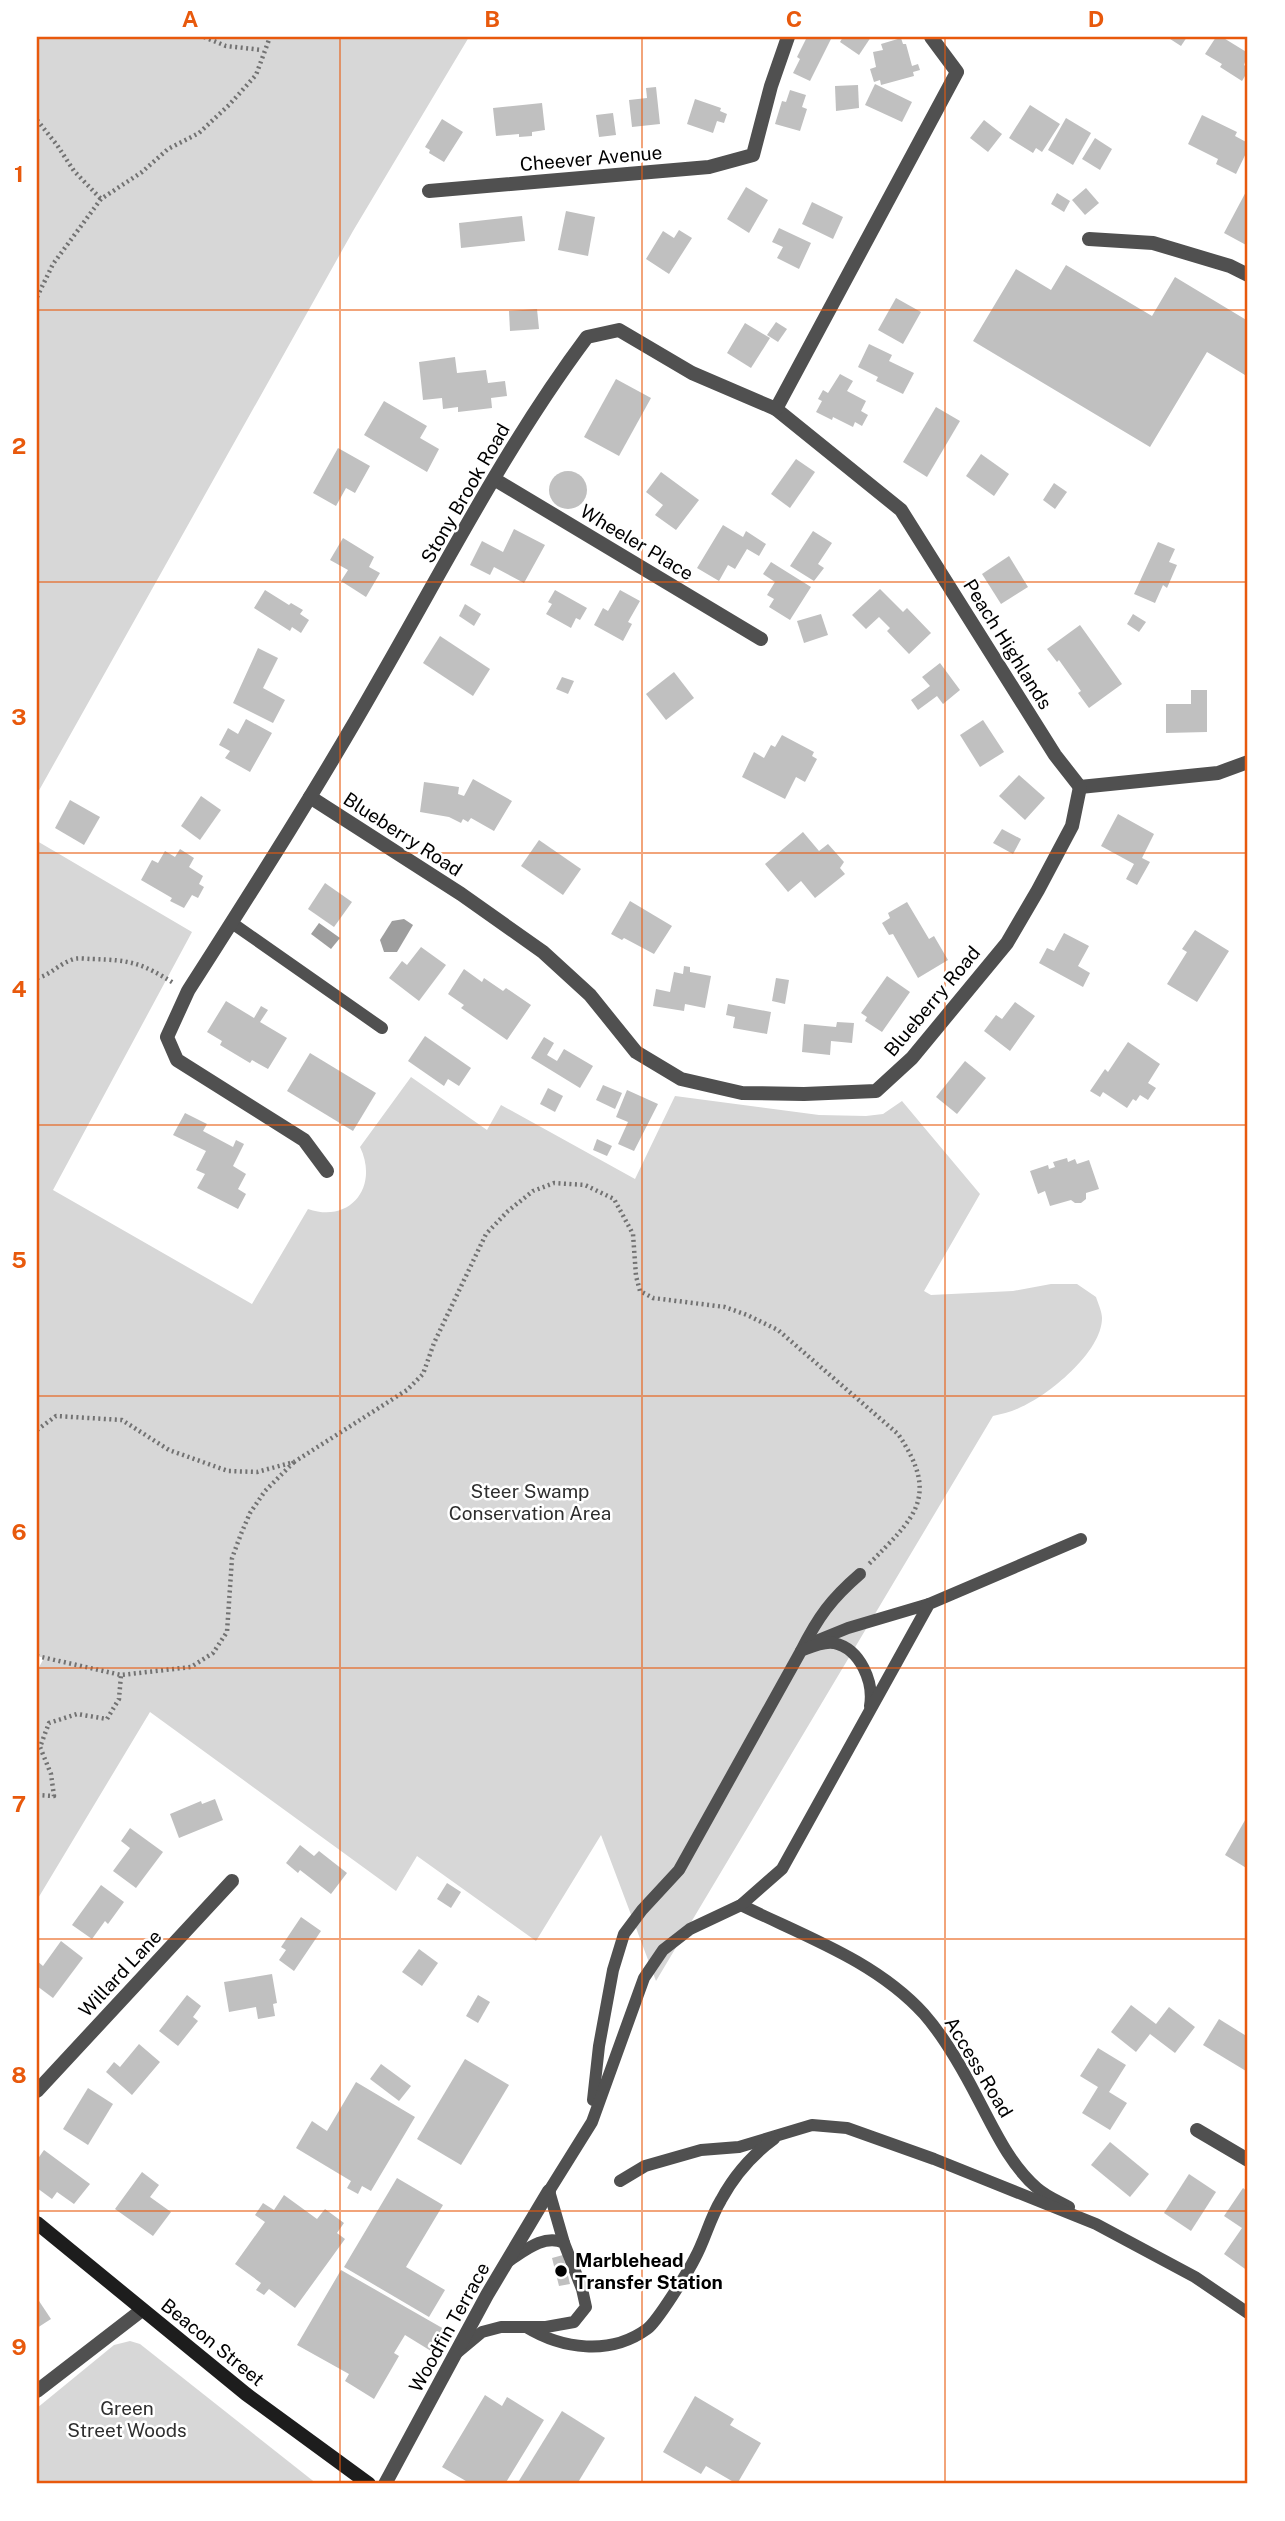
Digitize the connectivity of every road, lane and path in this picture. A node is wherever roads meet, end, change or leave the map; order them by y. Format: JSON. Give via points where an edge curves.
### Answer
{"nodes":[{"id":1,"x":204,"y":37,"type":"edge"},
{"id":2,"x":270,"y":37,"type":"edge"},
{"id":3,"x":788,"y":37,"type":"edge"},
{"id":4,"x":931,"y":37,"type":"edge"},
{"id":5,"x":262,"y":50,"type":"dead end"},
{"id":6,"x":37,"y":120,"type":"edge"},
{"id":7,"x":429,"y":191,"type":"dead end"},
{"id":8,"x":101,"y":199,"type":"junction"},
{"id":9,"x":1089,"y":239,"type":"dead end"},
{"id":10,"x":1248,"y":275,"type":"edge"},
{"id":11,"x":37,"y":297,"type":"edge"},
{"id":12,"x":776,"y":409,"type":"junction"},
{"id":13,"x":494,"y":479,"type":"junction"},
{"id":14,"x":761,"y":639,"type":"dead end"},
{"id":15,"x":1248,"y":762,"type":"edge"},
{"id":16,"x":1080,"y":787,"type":"junction"},
{"id":17,"x":310,"y":797,"type":"junction"},
{"id":18,"x":232,"y":923,"type":"junction"},
{"id":19,"x":37,"y":978,"type":"edge"},
{"id":20,"x":188,"y":991,"type":"junction"},
{"id":21,"x":382,"y":1028,"type":"dead end"},
{"id":22,"x":327,"y":1171,"type":"dead end"},
{"id":23,"x":37,"y":1430,"type":"edge"},
{"id":24,"x":294,"y":1462,"type":"junction"},
{"id":25,"x":1081,"y":1539,"type":"dead end"},
{"id":26,"x":860,"y":1574,"type":"joint"},
{"id":27,"x":929,"y":1604,"type":"junction"},
{"id":28,"x":801,"y":1651,"type":"junction"},
{"id":29,"x":37,"y":1656,"type":"edge"},
{"id":30,"x":121,"y":1675,"type":"junction"},
{"id":31,"x":869,"y":1713,"type":"junction"},
{"id":32,"x":37,"y":1795,"type":"edge"},
{"id":33,"x":232,"y":1881,"type":"dead end"},
{"id":34,"x":741,"y":1905,"type":"junction"},
{"id":35,"x":37,"y":2091,"type":"edge"},
{"id":36,"x":592,"y":2122,"type":"junction"},
{"id":37,"x":1197,"y":2130,"type":"dead end"},
{"id":38,"x":780,"y":2135,"type":"junction"},
{"id":39,"x":1248,"y":2161,"type":"edge"},
{"id":40,"x":620,"y":2180,"type":"dead end"},
{"id":41,"x":549,"y":2191,"type":"junction"},
{"id":42,"x":37,"y":2223,"type":"edge"},
{"id":43,"x":1096,"y":2224,"type":"junction"},
{"id":44,"x":564,"y":2244,"type":"junction"},
{"id":45,"x":507,"y":2262,"type":"junction"},
{"id":46,"x":142,"y":2309,"type":"junction"},
{"id":47,"x":1248,"y":2313,"type":"edge"},
{"id":48,"x":526,"y":2327,"type":"junction"},
{"id":49,"x":455,"y":2355,"type":"junction"},
{"id":50,"x":37,"y":2390,"type":"edge"},
{"id":51,"x":369,"y":2484,"type":"edge"},
{"id":52,"x":385,"y":2484,"type":"edge"}],
"edges":[{"from":1,"to":5,"type":"path","via":[[226,46]]},
{"from":2,"to":8,"type":"path","via":[[256,75],[229,105],[198,133],[168,149]]},
{"from":3,"to":7,"type":"street","name":"Cheever Avenue","via":[[754,153],[709,167]]},
{"from":4,"to":12,"type":"street","via":[[957,72]]},
{"from":6,"to":8,"type":"path","via":[[74,172]]},
{"from":8,"to":11,"type":"path","via":[[53,264]]},
{"from":9,"to":10,"type":"street","via":[[1153,243]]},
{"from":12,"to":13,"type":"street","name":"Stony Brook Road","via":[[692,373],[619,330],[587,337]]},
{"from":12,"to":16,"type":"street","name":"Peach Highlands","via":[[901,510],[1055,755]]},
{"from":13,"to":14,"type":"street","name":"Wheeler Place"},
{"from":13,"to":17,"type":"street","name":"Stony Brook Road"},
{"from":15,"to":16,"type":"street","via":[[1218,774]]},
{"from":16,"to":17,"type":"street","name":"Blueberry Road","via":[[1072,826],[1007,943],[912,1058],[876,1091],[804,1094],[742,1093],[681,1079],[636,1052],[590,995],[543,952]]},
{"from":17,"to":18,"type":"street","name":"Stony Brook Road"},
{"from":18,"to":20,"type":"street","name":"Stony Brook Road"},
{"from":18,"to":21,"type":"lane"},
{"from":19,"to":20,"type":"path","via":[[73,959],[130,961]]},
{"from":20,"to":22,"type":"street","name":"Stony Brook Road","via":[[167,1037],[177,1060],[304,1140]]},
{"from":23,"to":24,"type":"path","via":[[56,1416],[122,1420],[169,1450],[229,1471],[257,1472]]},
{"from":24,"to":26,"type":"path","via":[[407,1390],[423,1374],[467,1269],[486,1234],[508,1211],[533,1191],[554,1183],[586,1185],[614,1199],[633,1234],[640,1291],[653,1298],[725,1307],[778,1330],[898,1434],[913,1456],[919,1500],[914,1514]]},
{"from":24,"to":30,"type":"path","via":[[265,1491],[241,1534],[232,1558],[227,1632],[213,1653],[191,1667]]},
{"from":25,"to":27,"type":"lane"},
{"from":26,"to":28,"type":"lane","via":[[818,1617]]},
{"from":27,"to":28,"type":"lane","via":[[848,1628]]},
{"from":27,"to":31,"type":"lane"},
{"from":28,"to":31,"type":"lane","via":[[834,1643],[855,1654],[871,1685]]},
{"from":28,"to":36,"type":"lane","via":[[680,1870],[624,1934],[598,2046]]},
{"from":29,"to":30,"type":"path"},
{"from":30,"to":32,"type":"path","via":[[119,1699],[107,1719],[77,1714],[49,1723],[40,1747],[54,1796]]},
{"from":31,"to":34,"type":"lane","via":[[782,1869]]},
{"from":33,"to":35,"type":"street","name":"Willard Lane"},
{"from":34,"to":36,"type":"lane","via":[[690,1929],[663,1950],[645,1978]]},
{"from":34,"to":43,"type":"lane","name":"Access Road","via":[[853,1959],[923,2014],[952,2052],[1016,2165],[1037,2188]]},
{"from":36,"to":41,"type":"lane"},
{"from":37,"to":39,"type":"street"},
{"from":38,"to":40,"type":"lane","name":"Access Road","via":[[739,2147],[701,2150],[645,2166]]},
{"from":38,"to":43,"type":"lane","name":"Access Road","via":[[812,2124],[847,2128]]},
{"from":38,"to":48,"type":"lane","via":[[727,2190],[696,2256],[649,2328],[613,2344],[583,2347],[545,2339]]},
{"from":41,"to":44,"type":"lane"},
{"from":41,"to":45,"type":"street","name":"Woodfin Terrace"},
{"from":42,"to":46,"type":"street","name":"Beacon Street"},
{"from":43,"to":47,"type":"lane","name":"Access Road","via":[[1195,2277]]},
{"from":44,"to":45,"type":"lane","via":[[539,2242]]},
{"from":44,"to":48,"type":"lane","via":[[586,2307],[574,2322]]},
{"from":45,"to":49,"type":"street","name":"Woodfin Terrace"},
{"from":46,"to":50,"type":"street"},
{"from":46,"to":51,"type":"street","name":"Beacon Street","via":[[246,2394]]},
{"from":48,"to":49,"type":"lane","via":[[482,2332]]},
{"from":49,"to":52,"type":"street","name":"Woodfin Terrace"}]}
